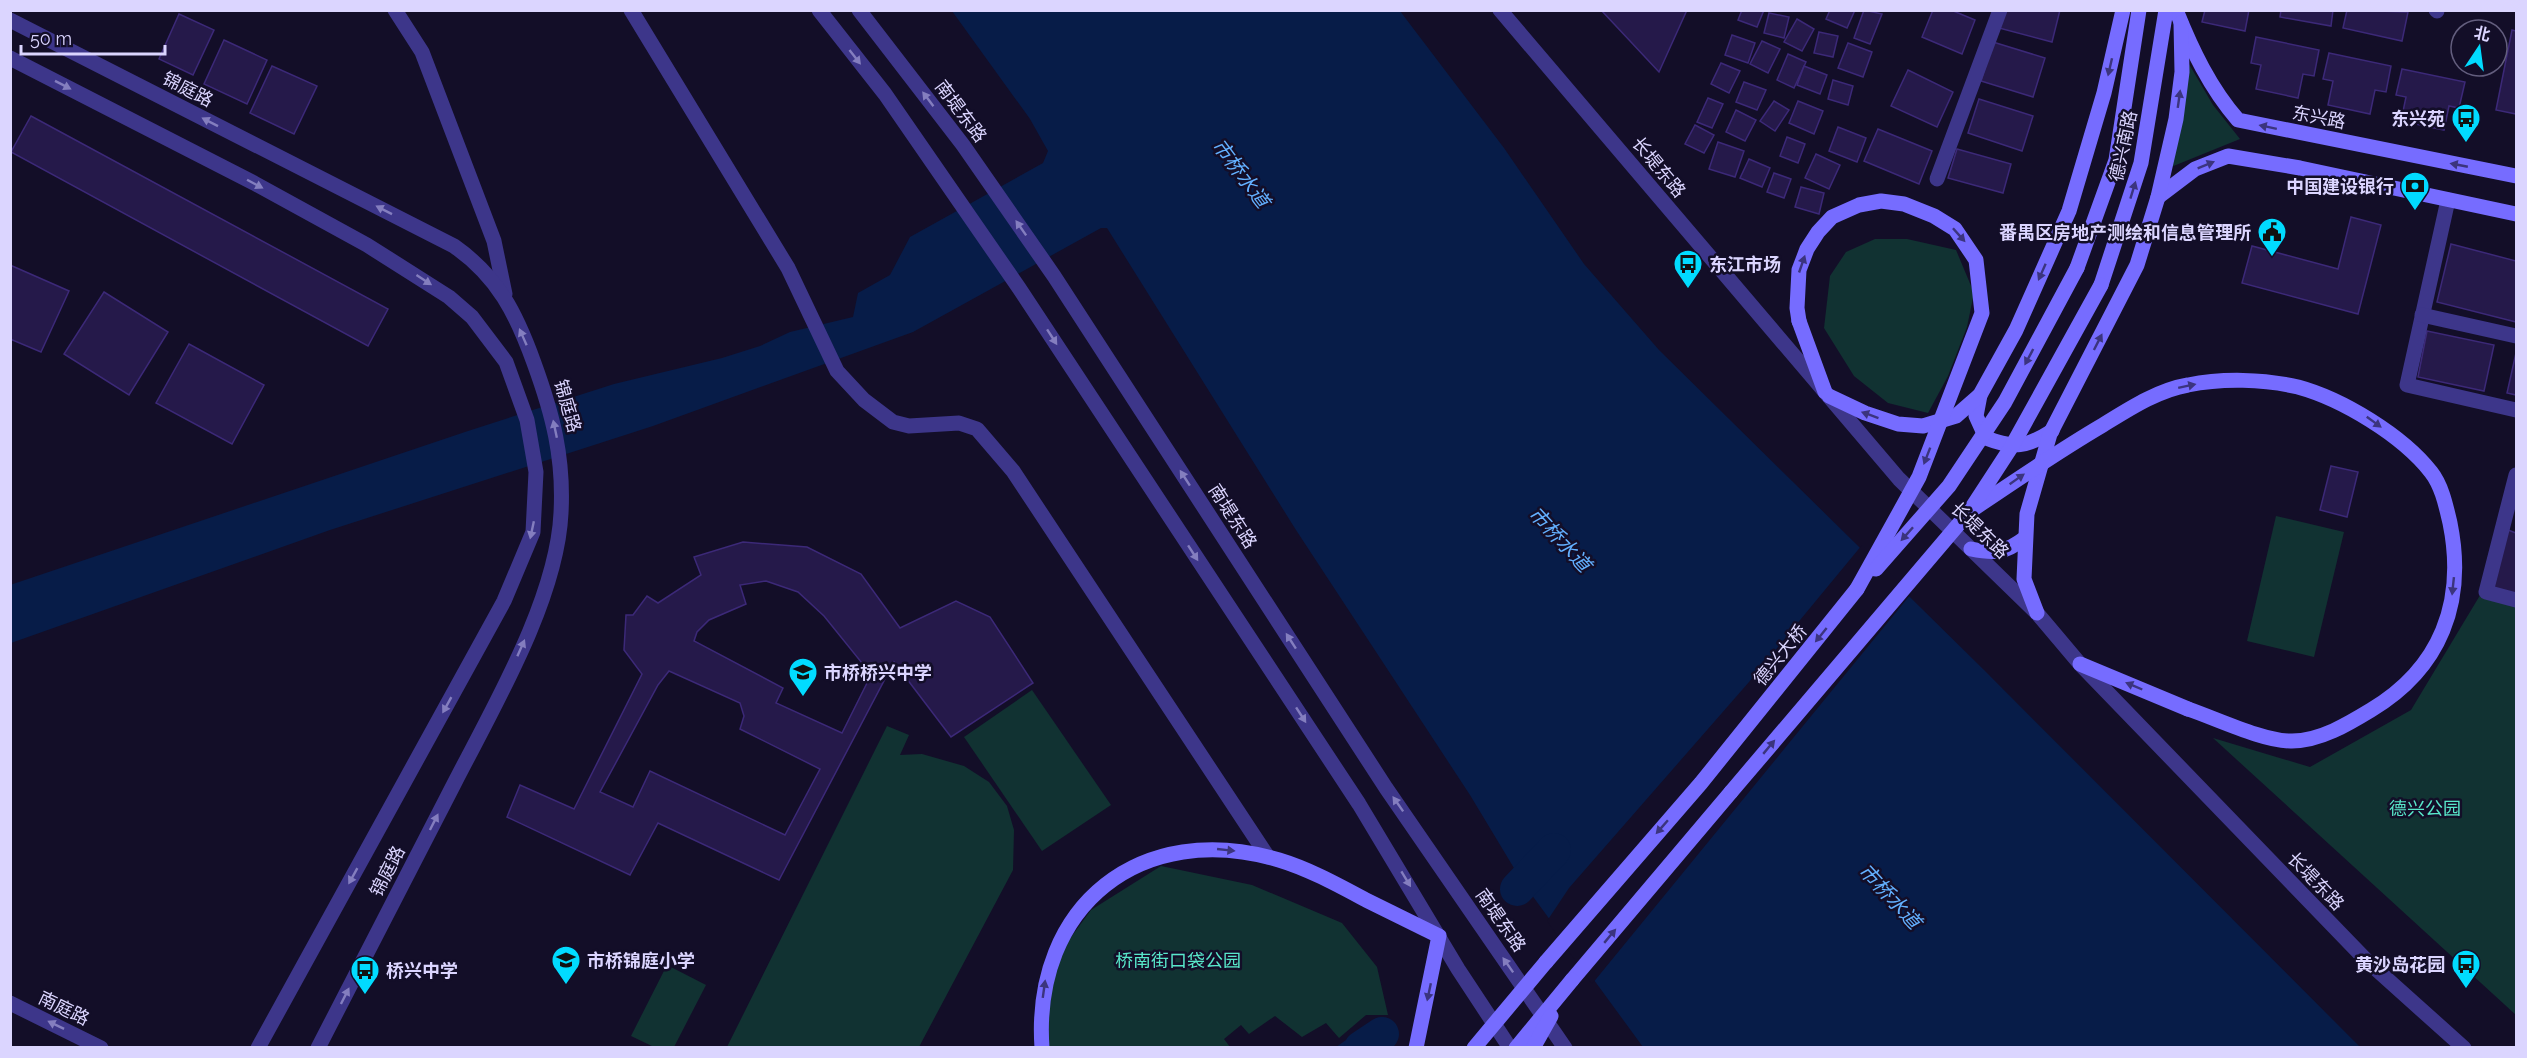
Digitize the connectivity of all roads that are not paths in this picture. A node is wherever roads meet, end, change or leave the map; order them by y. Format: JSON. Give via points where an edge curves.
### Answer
{"nodes":[{"id":1,"x":395,"y":10,"type":"edge"},
{"id":2,"x":631,"y":10,"type":"edge"},
{"id":3,"x":819,"y":10,"type":"edge"},
{"id":4,"x":859,"y":10,"type":"edge"},
{"id":5,"x":1500,"y":10,"type":"edge"},
{"id":6,"x":2000,"y":10,"type":"edge"},
{"id":7,"x":2123,"y":10,"type":"edge"},
{"id":8,"x":2139,"y":10,"type":"edge"},
{"id":9,"x":2166,"y":10,"type":"edge"},
{"id":10,"x":2178,"y":17,"type":"edge"},
{"id":11,"x":10,"y":20,"type":"edge"},
{"id":12,"x":10,"y":58,"type":"edge"},
{"id":13,"x":2517,"y":176,"type":"edge"},
{"id":14,"x":1937,"y":179,"type":"dead end"},
{"id":15,"x":2158,"y":197,"type":"junction"},
{"id":16,"x":2448,"y":200,"type":"junction"},
{"id":17,"x":2517,"y":214,"type":"edge"},
{"id":18,"x":2077,"y":268,"type":"joint"},
{"id":19,"x":505,"y":298,"type":"junction"},
{"id":20,"x":2422,"y":315,"type":"junction"},
{"id":21,"x":2517,"y":336,"type":"edge"},
{"id":22,"x":1827,"y":394,"type":"junction"},
{"id":23,"x":1980,"y":394,"type":"junction"},
{"id":24,"x":2517,"y":410,"type":"edge"},
{"id":25,"x":2052,"y":431,"type":"junction"},
{"id":26,"x":2012,"y":446,"type":"junction"},
{"id":27,"x":2517,"y":475,"type":"edge"},
{"id":28,"x":1969,"y":512,"type":"junction"},
{"id":29,"x":2512,"y":514,"type":"edge"},
{"id":30,"x":2025,"y":538,"type":"junction"},
{"id":31,"x":1971,"y":549,"type":"junction"},
{"id":32,"x":1857,"y":589,"type":"junction"},
{"id":33,"x":2517,"y":600,"type":"edge"},
{"id":34,"x":2037,"y":613,"type":"junction"},
{"id":35,"x":2080,"y":664,"type":"junction"},
{"id":36,"x":1268,"y":857,"type":"junction"},
{"id":37,"x":1439,"y":936,"type":"junction"},
{"id":38,"x":1546,"y":962,"type":"junction"},
{"id":39,"x":1572,"y":980,"type":"junction"},
{"id":40,"x":10,"y":1003,"type":"edge"},
{"id":41,"x":80,"y":1043,"type":"edge"},
{"id":42,"x":101,"y":1047,"type":"edge"},
{"id":43,"x":258,"y":1047,"type":"edge"},
{"id":44,"x":318,"y":1047,"type":"edge"},
{"id":45,"x":1041,"y":1047,"type":"edge"},
{"id":46,"x":1416,"y":1047,"type":"edge"},
{"id":47,"x":1474,"y":1047,"type":"edge"},
{"id":48,"x":1486,"y":1047,"type":"edge"},
{"id":49,"x":1510,"y":1047,"type":"edge"},
{"id":50,"x":1516,"y":1047,"type":"edge"},
{"id":51,"x":1533,"y":1047,"type":"edge"},
{"id":52,"x":1565,"y":1047,"type":"edge"},
{"id":53,"x":2464,"y":1047,"type":"edge"}],
"edges":[{"from":1,"to":19,"type":"street","via":[[422,52],[494,241]]},
{"from":2,"to":36,"type":"street","via":[[788,268],[837,371],[864,400],[893,422],[909,426],[966,424],[977,429],[994,448]]},
{"from":3,"to":37,"type":"street","one_way":true,"via":[[885,94],[1019,288],[1359,804]]},
{"from":52,"to":4,"type":"street","name":"南堤东路","one_way":true,"via":[[1386,788],[1054,276],[963,145]]},
{"from":5,"to":22,"type":"street","name":"长堤东路"},
{"from":6,"to":14,"type":"street"},
{"from":7,"to":23,"type":"main road","one_way":true,"via":[[2104,93],[2069,211],[2016,330]]},
{"from":8,"to":18,"type":"main road","name":"德兴南路","via":[[2116,160]]},
{"from":26,"to":9,"type":"main road","name":"德兴南路","one_way":true,"bridge":true,"via":[[2101,285],[2141,163]]},
{"from":13,"to":10,"type":"main road","name":"东兴路","one_way":true,"via":[[2238,120],[2210,83]]},
{"from":15,"to":10,"type":"main road","one_way":true,"via":[[2182,72]]},
{"from":19,"to":11,"type":"street","name":"锦庭路","one_way":true,"via":[[477,262],[454,246]]},
{"from":12,"to":43,"type":"street","name":"锦庭路","one_way":true,"via":[[254,183],[367,245],[449,297],[472,317],[506,362],[527,420],[536,472],[533,532],[504,602]]},
{"from":15,"to":16,"type":"main road","one_way":true,"via":[[2195,169],[2228,156]]},
{"from":25,"to":15,"type":"main road","one_way":true,"via":[[2137,265]]},
{"from":16,"to":17,"type":"main road"},
{"from":16,"to":20,"type":"street"},
{"from":18,"to":32,"type":"main road","name":"德兴大桥","one_way":true,"bridge":true,"via":[[2005,402],[1949,486]]},
{"from":44,"to":19,"type":"street","name":"锦庭路","one_way":true,"via":[[501,692],[550,574],[561,514],[559,446],[544,391]]},
{"from":20,"to":21,"type":"street"},
{"from":20,"to":24,"type":"street","via":[[2407,385]]},
{"from":23,"to":22,"type":"main road","one_way":true,"via":[[1956,416],[1923,426],[1898,424],[1864,413]]},
{"from":22,"to":31,"type":"street","name":"长堤东路","via":[[1899,479]]},
{"from":22,"to":32,"type":"main road","one_way":true,"bridge":true,"via":[[1797,308],[1799,270],[1818,232],[1832,217],[1859,205],[1881,201],[1904,204],[1956,230],[1976,260],[1982,314],[1918,477]]},
{"from":23,"to":26,"type":"main road","via":[[1976,417],[1986,438]]},
{"from":25,"to":26,"type":"main road"},
{"from":25,"to":30,"type":"main road","via":[[2026,514]]},
{"from":26,"to":28,"type":"main road","bridge":true},
{"from":27,"to":29,"type":"street"},
{"from":28,"to":35,"type":"main road","one_way":true,"bridge":true,"via":[[2117,416],[2187,385],[2250,381],[2298,387],[2364,416],[2432,472],[2445,500],[2455,563],[2447,619],[2422,668],[2399,690],[2351,722],[2316,737],[2292,741],[2270,738]]},
{"from":39,"to":28,"type":"main road","one_way":true,"bridge":true},
{"from":29,"to":33,"type":"street","via":[[2486,592]]},
{"from":30,"to":31,"type":"main road","via":[[2012,548],[1993,553]]},
{"from":30,"to":34,"type":"main road","via":[[2024,579]]},
{"from":31,"to":34,"type":"street","name":"长堤东路"},
{"from":32,"to":38,"type":"main road","name":"德兴大桥","one_way":true,"via":[[1743,732]]},
{"from":34,"to":35,"type":"street","name":"长堤东路"},
{"from":35,"to":53,"type":"street","name":"长堤东路","via":[[2367,962]]},
{"from":36,"to":37,"type":"main road","via":[[1324,878]]},
{"from":45,"to":36,"type":"main road","one_way":true,"via":[[1045,983],[1052,958],[1071,920],[1110,882],[1134,867],[1192,850],[1217,849]]},
{"from":37,"to":46,"type":"main road","one_way":true},
{"from":37,"to":49,"type":"street"},
{"from":38,"to":47,"type":"main road","bridge":true},
{"from":38,"to":48,"type":"main road","name":"德兴大桥","bridge":true},
{"from":39,"to":50,"type":"main road","bridge":true},
{"from":39,"to":51,"type":"main road","bridge":true},
{"from":41,"to":40,"type":"street","name":"南庭路","one_way":true},
{"from":41,"to":42,"type":"street","name":"南庭路"}]}
